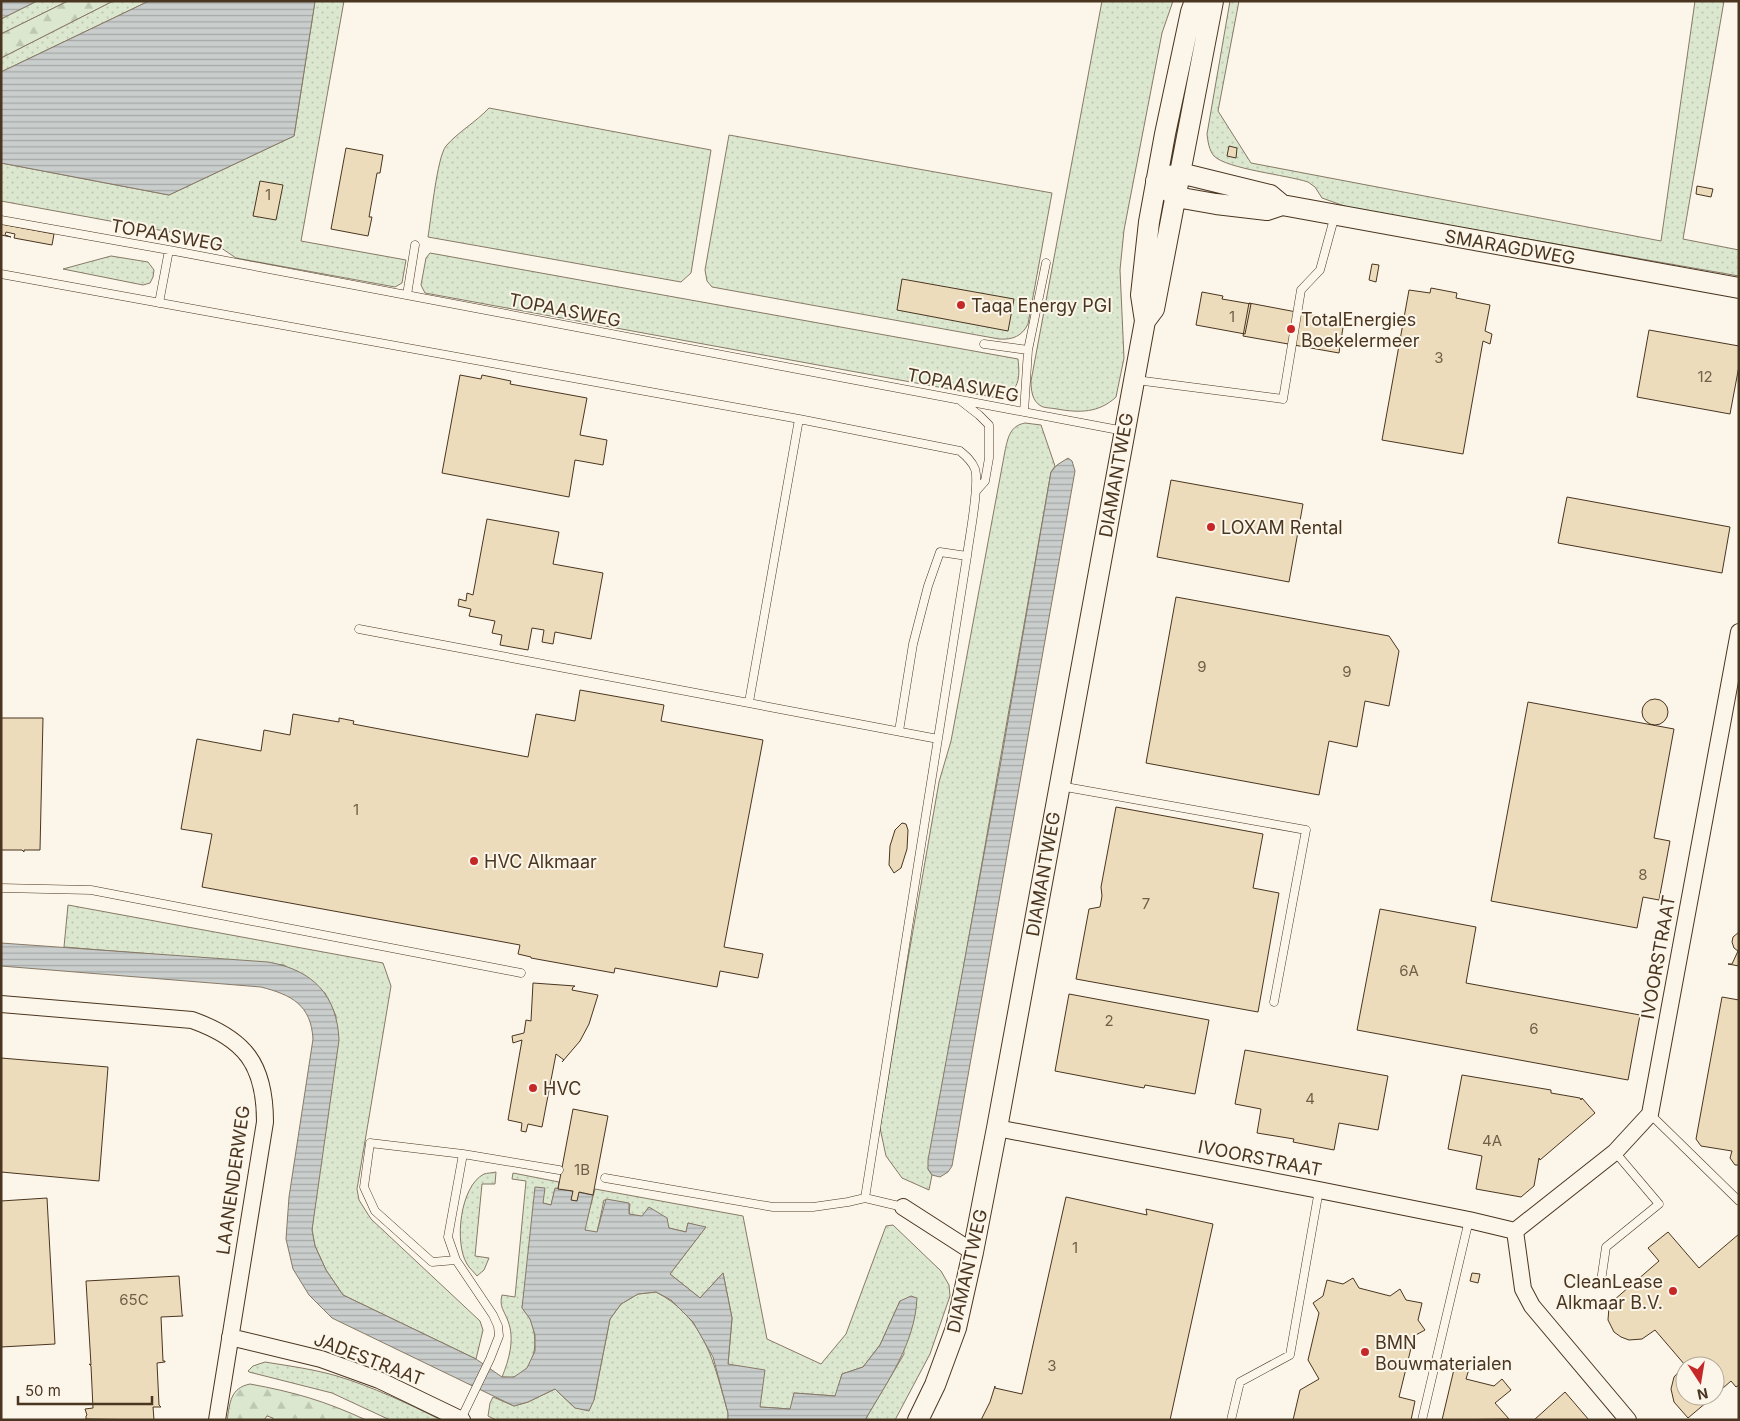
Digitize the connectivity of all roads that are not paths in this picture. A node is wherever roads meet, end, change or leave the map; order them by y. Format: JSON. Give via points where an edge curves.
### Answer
{"nodes":[{"id":1,"x":1195,"y":1,"type":"edge"},
{"id":2,"x":1213,"y":1,"type":"edge"},
{"id":3,"x":1180,"y":174,"type":"junction"},
{"id":4,"x":1156,"y":181,"type":"junction"},
{"id":5,"x":1176,"y":197,"type":"junction"},
{"id":6,"x":1282,"y":205,"type":"junction"},
{"id":7,"x":1336,"y":215,"type":"junction"},
{"id":8,"x":1,"y":220,"type":"edge"},
{"id":9,"x":415,"y":245,"type":"dead end"},
{"id":10,"x":169,"y":250,"type":"junction"},
{"id":11,"x":1046,"y":263,"type":"dead end"},
{"id":12,"x":1,"y":274,"type":"edge"},
{"id":13,"x":1739,"y":288,"type":"edge"},
{"id":14,"x":407,"y":295,"type":"junction"},
{"id":15,"x":159,"y":303,"type":"junction"},
{"id":16,"x":1145,"y":321,"type":"junction"},
{"id":17,"x":984,"y":344,"type":"dead end"},
{"id":18,"x":1028,"y":350,"type":"junction"},
{"id":19,"x":1134,"y":380,"type":"junction"},
{"id":20,"x":959,"y":400,"type":"junction"},
{"id":21,"x":1024,"y":412,"type":"junction"},
{"id":22,"x":799,"y":419,"type":"junction"},
{"id":23,"x":1124,"y":431,"type":"junction"},
{"id":24,"x":976,"y":492,"type":"junction"},
{"id":25,"x":967,"y":556,"type":"junction"},
{"id":26,"x":359,"y":629,"type":"dead end"},
{"id":27,"x":1739,"y":632,"type":"edge"},
{"id":28,"x":749,"y":702,"type":"junction"},
{"id":29,"x":899,"y":731,"type":"junction"},
{"id":30,"x":938,"y":739,"type":"junction"},
{"id":31,"x":1059,"y":786,"type":"junction"},
{"id":32,"x":1,"y":888,"type":"edge"},
{"id":33,"x":521,"y":973,"type":"dead end"},
{"id":34,"x":1274,"y":1002,"type":"dead end"},
{"id":35,"x":1,"y":1004,"type":"edge"},
{"id":36,"x":1650,"y":1114,"type":"junction"},
{"id":37,"x":997,"y":1128,"type":"junction"},
{"id":38,"x":1615,"y":1152,"type":"junction"},
{"id":39,"x":463,"y":1154,"type":"junction"},
{"id":40,"x":559,"y":1170,"type":"dead end"},
{"id":41,"x":605,"y":1178,"type":"dead end"},
{"id":42,"x":1319,"y":1190,"type":"junction"},
{"id":43,"x":864,"y":1198,"type":"junction"},
{"id":44,"x":1739,"y":1201,"type":"edge"},
{"id":45,"x":902,"y":1207,"type":"joint"},
{"id":46,"x":1469,"y":1220,"type":"junction"},
{"id":47,"x":1515,"y":1231,"type":"junction"},
{"id":48,"x":973,"y":1252,"type":"junction"},
{"id":49,"x":456,"y":1260,"type":"junction"},
{"id":50,"x":1601,"y":1281,"type":"dead end"},
{"id":51,"x":230,"y":1337,"type":"junction"},
{"id":52,"x":462,"y":1419,"type":"edge"},
{"id":53,"x":217,"y":1420,"type":"edge"},
{"id":54,"x":918,"y":1420,"type":"edge"},
{"id":55,"x":1232,"y":1420,"type":"edge"},
{"id":56,"x":1422,"y":1420,"type":"edge"},
{"id":57,"x":1628,"y":1420,"type":"edge"}],
"edges":[{"from":1,"to":4,"type":"street","name":"DIAMANTWEG"},
{"from":2,"to":3,"type":"street","name":"DIAMANTWEG"},
{"from":3,"to":4,"type":"street","name":"SMARAGDWEG"},
{"from":3,"to":5,"type":"street","name":"DIAMANTWEG"},
{"from":3,"to":6,"type":"street","name":"SMARAGDWEG","via":[[1270,195]]},
{"from":4,"to":5,"type":"street","name":"SMARAGDWEG"},
{"from":4,"to":16,"type":"street","name":"DIAMANTWEG","via":[[1141,295]]},
{"from":5,"to":6,"type":"street","name":"SMARAGDWEG","via":[[1267,210]]},
{"from":5,"to":16,"type":"street","name":"DIAMANTWEG","via":[[1154,309]]},
{"from":6,"to":7,"type":"street","name":"SMARAGDWEG"},
{"from":7,"to":13,"type":"street","name":"SMARAGDWEG"},
{"from":7,"to":19,"type":"lane","via":[[1320,270],[1301,290],[1282,399]]},
{"from":8,"to":10,"type":"lane","name":"TOPAASWEG"},
{"from":9,"to":14,"type":"lane"},
{"from":10,"to":14,"type":"lane","name":"TOPAASWEG"},
{"from":10,"to":15,"type":"lane"},
{"from":11,"to":18,"type":"lane"},
{"from":12,"to":15,"type":"lane"},
{"from":14,"to":20,"type":"lane","name":"TOPAASWEG"},
{"from":15,"to":22,"type":"lane"},
{"from":16,"to":19,"type":"street","name":"DIAMANTWEG"},
{"from":17,"to":18,"type":"lane"},
{"from":18,"to":21,"type":"lane"},
{"from":19,"to":23,"type":"street","name":"DIAMANTWEG"},
{"from":20,"to":21,"type":"lane","name":"TOPAASWEG"},
{"from":20,"to":24,"type":"lane","via":[[989,425],[990,458],[985,481]]},
{"from":21,"to":23,"type":"lane","name":"TOPAASWEG"},
{"from":22,"to":24,"type":"lane","via":[[960,451],[970,459],[975,470]]},
{"from":22,"to":28,"type":"lane"},
{"from":23,"to":31,"type":"street","name":"DIAMANTWEG"},
{"from":24,"to":25,"type":"lane"},
{"from":25,"to":29,"type":"lane","via":[[940,552],[913,644]]},
{"from":25,"to":30,"type":"lane"},
{"from":26,"to":28,"type":"lane"},
{"from":27,"to":36,"type":"street","name":"IVOORSTRAAT"},
{"from":28,"to":29,"type":"lane"},
{"from":29,"to":30,"type":"lane"},
{"from":30,"to":43,"type":"lane"},
{"from":31,"to":34,"type":"lane","via":[[1306,830]]},
{"from":31,"to":37,"type":"street","name":"DIAMANTWEG"},
{"from":32,"to":33,"type":"lane","via":[[91,890]]},
{"from":35,"to":51,"type":"street","name":"LAANENDERWEG","via":[[192,1020],[228,1036],[240,1046],[261,1080],[265,1122]]},
{"from":36,"to":38,"type":"street"},
{"from":36,"to":44,"type":"lane"},
{"from":37,"to":42,"type":"street","name":"IVOORSTRAAT"},
{"from":37,"to":48,"type":"street","name":"DIAMANTWEG"},
{"from":38,"to":47,"type":"street"},
{"from":38,"to":50,"type":"lane","via":[[1659,1204],[1606,1247]]},
{"from":39,"to":40,"type":"lane"},
{"from":39,"to":49,"type":"lane","via":[[448,1237]]},
{"from":39,"to":49,"type":"lane","via":[[370,1143],[364,1187],[375,1211],[432,1262]]},
{"from":41,"to":43,"type":"lane","via":[[773,1206],[813,1207]]},
{"from":42,"to":46,"type":"street","name":"IVOORSTRAAT"},
{"from":42,"to":55,"type":"lane","via":[[1290,1354],[1240,1382]]},
{"from":43,"to":45,"type":"lane"},
{"from":45,"to":48,"type":"street"},
{"from":46,"to":47,"type":"street","name":"IVOORSTRAAT"},
{"from":46,"to":56,"type":"lane"},
{"from":47,"to":57,"type":"street","via":[[1522,1289],[1532,1306]]},
{"from":48,"to":54,"type":"street","name":"DIAMANTWEG","via":[[956,1328]]},
{"from":49,"to":52,"type":"lane","via":[[493,1314],[499,1336]]},
{"from":51,"to":52,"type":"street","name":"JADESTRAAT","via":[[321,1358],[379,1380]]},
{"from":51,"to":53,"type":"street","name":"LAANENDERWEG"}]}
